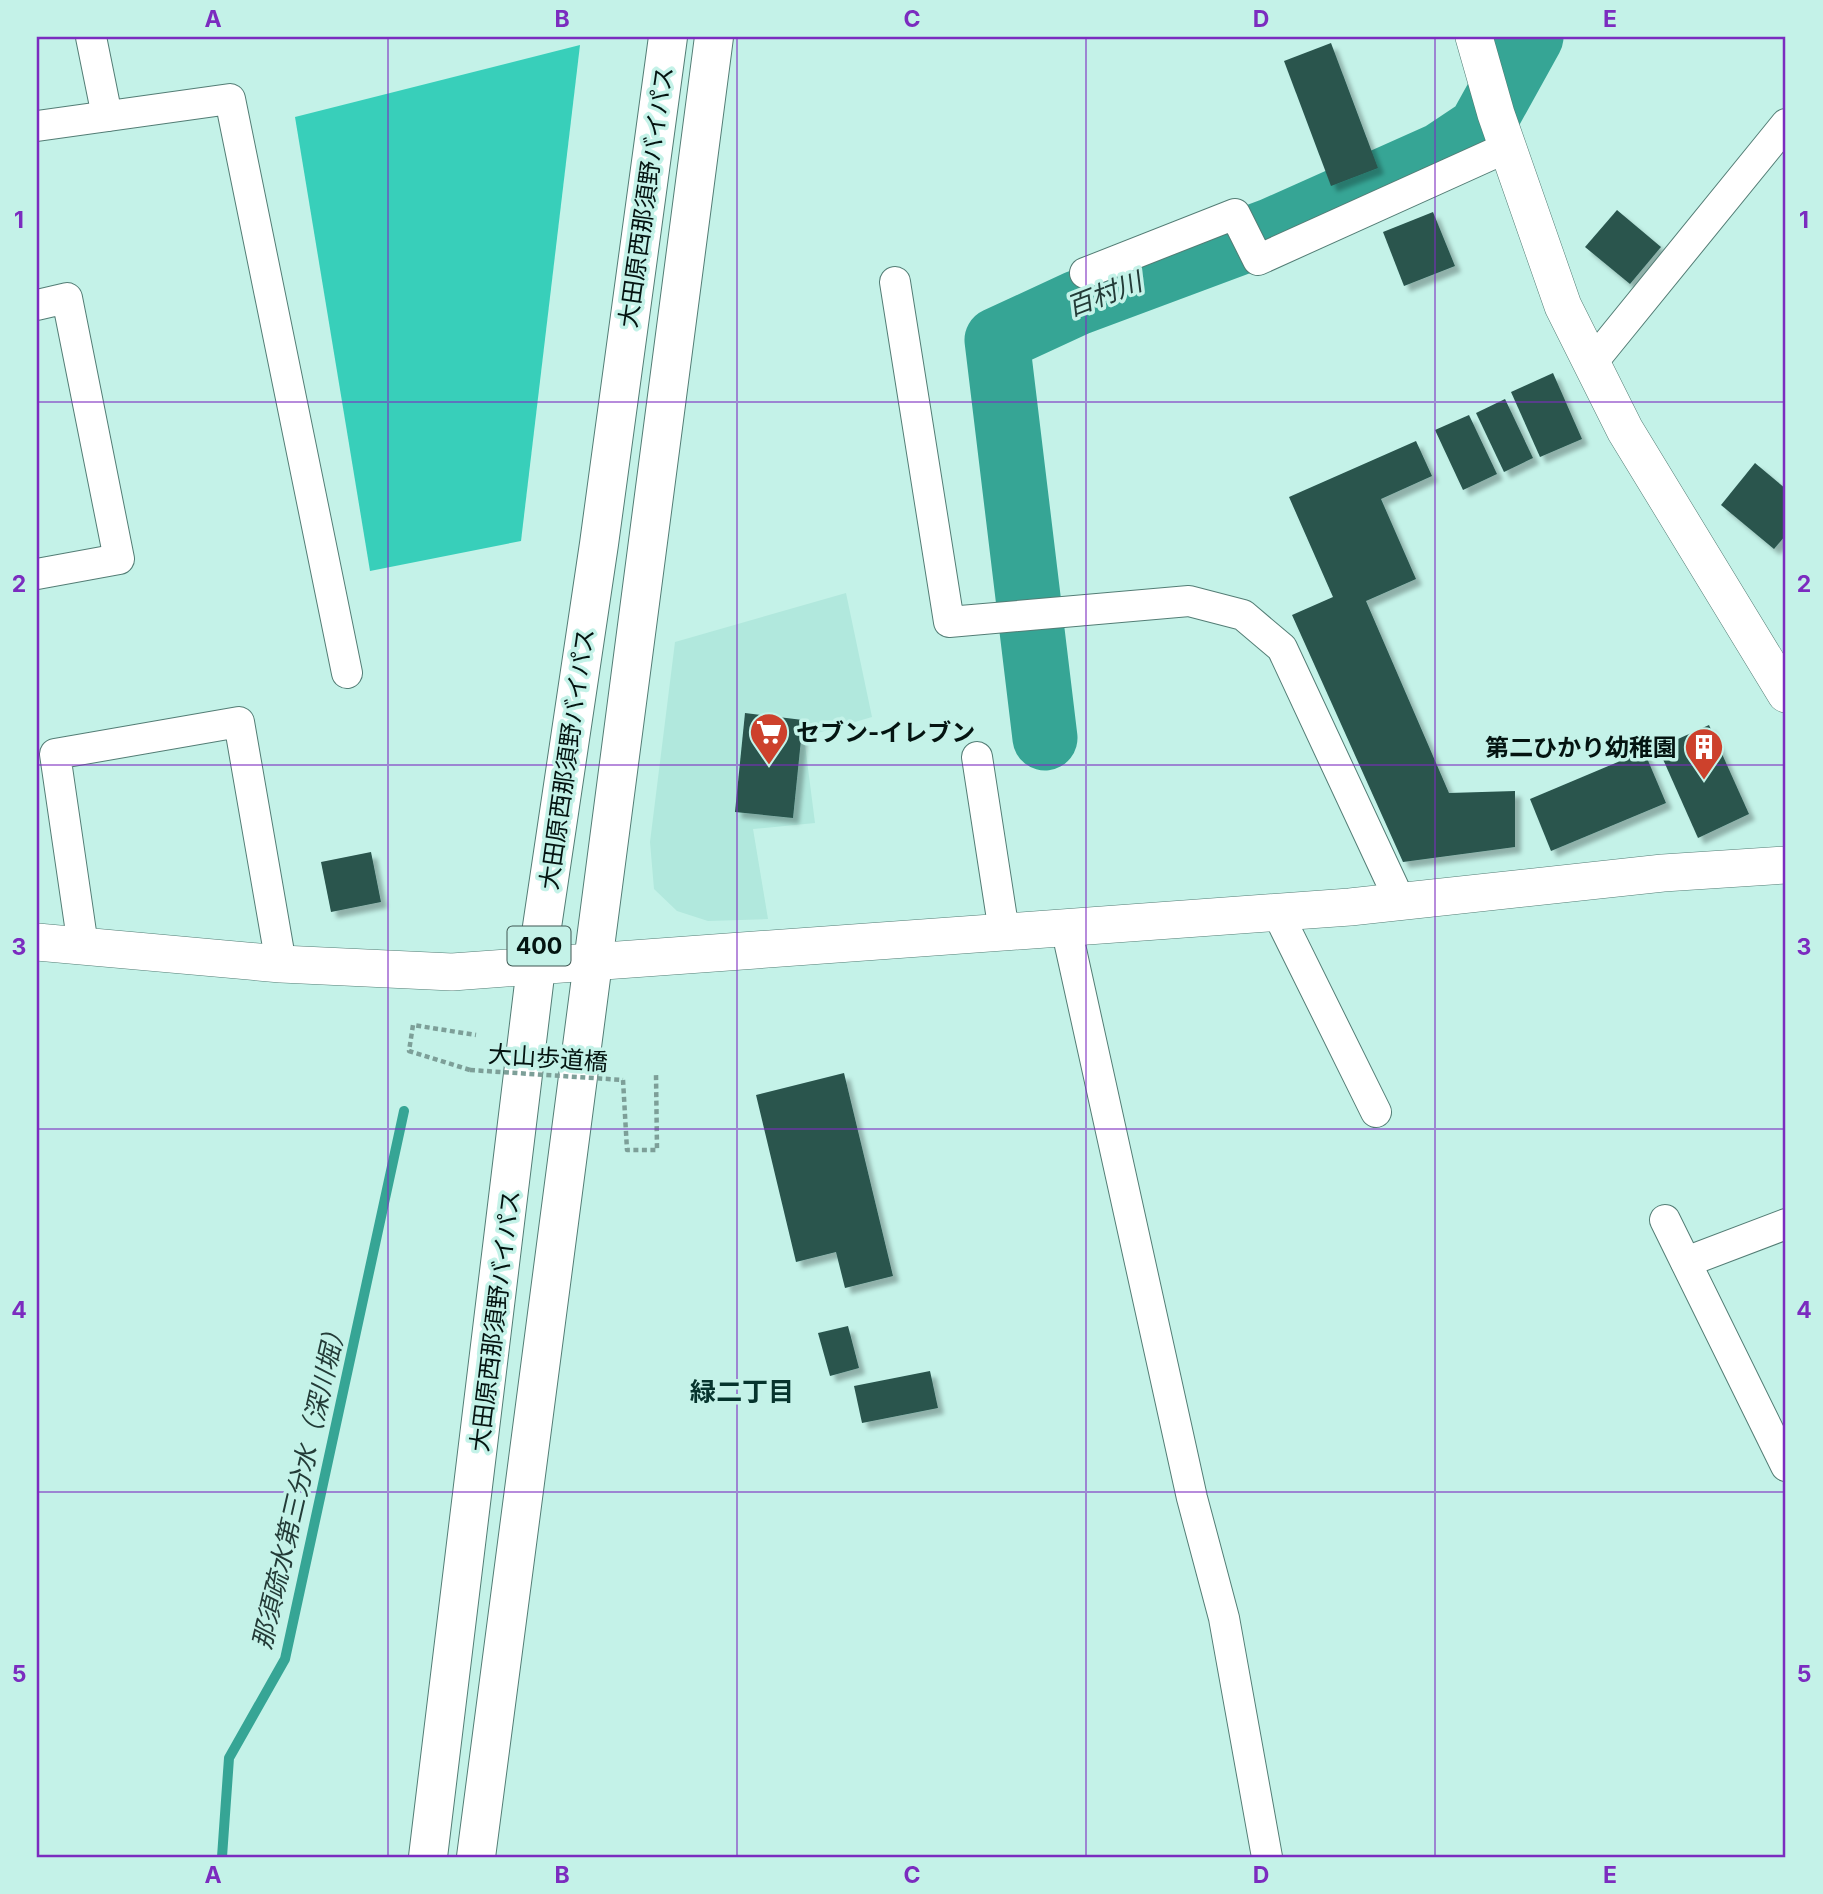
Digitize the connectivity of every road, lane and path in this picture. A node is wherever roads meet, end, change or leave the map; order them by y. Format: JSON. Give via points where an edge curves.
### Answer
{"nodes":[{"id":1,"x":91,"y":37,"type":"edge"},
{"id":2,"x":668,"y":37,"type":"edge"},
{"id":3,"x":715,"y":37,"type":"edge"},
{"id":4,"x":1478,"y":52,"type":"edge"},
{"id":5,"x":107,"y":116,"type":"junction"},
{"id":6,"x":1786,"y":124,"type":"edge"},
{"id":7,"x":37,"y":126,"type":"edge"},
{"id":8,"x":1502,"y":130,"type":"junction"},
{"id":9,"x":1085,"y":273,"type":"dead end"},
{"id":10,"x":895,"y":282,"type":"dead end"},
{"id":11,"x":37,"y":305,"type":"edge"},
{"id":12,"x":1591,"y":364,"type":"junction"},
{"id":13,"x":37,"y":574,"type":"edge"},
{"id":14,"x":347,"y":673,"type":"dead end"},
{"id":15,"x":1786,"y":694,"type":"edge"},
{"id":16,"x":977,"y":757,"type":"dead end"},
{"id":17,"x":1786,"y":865,"type":"edge"},
{"id":18,"x":1400,"y":901,"type":"junction"},
{"id":19,"x":1277,"y":912,"type":"junction"},
{"id":20,"x":1066,"y":927,"type":"junction"},
{"id":21,"x":1004,"y":932,"type":"junction"},
{"id":22,"x":37,"y":942,"type":"edge"},
{"id":23,"x":83,"y":946,"type":"junction"},
{"id":24,"x":595,"y":962,"type":"junction"},
{"id":25,"x":281,"y":964,"type":"junction"},
{"id":26,"x":536,"y":967,"type":"junction"},
{"id":27,"x":476,"y":1035,"type":"dead end"},
{"id":28,"x":656,"y":1074,"type":"dead end"},
{"id":29,"x":1376,"y":1112,"type":"dead end"},
{"id":30,"x":1665,"y":1220,"type":"dead end"},
{"id":31,"x":1786,"y":1224,"type":"edge"},
{"id":32,"x":1686,"y":1262,"type":"junction"},
{"id":33,"x":1786,"y":1466,"type":"edge"},
{"id":34,"x":428,"y":1857,"type":"edge"},
{"id":35,"x":476,"y":1857,"type":"edge"},
{"id":36,"x":1267,"y":1857,"type":"edge"}],
"edges":[{"from":1,"to":5,"type":"street"},
{"from":2,"to":26,"type":"highway","name":"大田原西那須野バイパス","number":"400"},
{"from":3,"to":24,"type":"highway","name":"大田原西那須野バイパス","number":"400","via":[[642,569]]},
{"from":4,"to":8,"type":"street"},
{"from":5,"to":7,"type":"street"},
{"from":5,"to":14,"type":"street","via":[[230,99]]},
{"from":6,"to":12,"type":"street"},
{"from":8,"to":9,"type":"street","via":[[1258,260],[1235,214]]},
{"from":8,"to":12,"type":"street","via":[[1563,306]]},
{"from":10,"to":18,"type":"street","via":[[949,622],[1189,601],[1243,615],[1283,648]]},
{"from":11,"to":13,"type":"street","via":[[67,298],[118,559]]},
{"from":12,"to":15,"type":"street","via":[[1625,430]]},
{"from":16,"to":21,"type":"street"},
{"from":17,"to":18,"type":"street"},
{"from":18,"to":19,"type":"street"},
{"from":19,"to":20,"type":"street"},
{"from":19,"to":29,"type":"street"},
{"from":20,"to":21,"type":"street"},
{"from":20,"to":36,"type":"street","via":[[1192,1498],[1224,1618]]},
{"from":21,"to":24,"type":"street"},
{"from":22,"to":23,"type":"street"},
{"from":23,"to":25,"type":"street"},
{"from":23,"to":25,"type":"street","via":[[54,754],[239,722]]},
{"from":24,"to":26,"type":"street"},
{"from":24,"to":35,"type":"highway","name":"大田原西那須野バイパス","number":"400"},
{"from":25,"to":26,"type":"street","via":[[439,972]]},
{"from":26,"to":34,"type":"highway","name":"大田原西那須野バイパス","number":"400"},
{"from":27,"to":28,"type":"path","name":"大山歩道橋","bridge":true,"via":[[413,1025],[409,1051],[470,1070],[623,1080],[627,1150],[657,1150]]},
{"from":30,"to":32,"type":"street"},
{"from":31,"to":32,"type":"street"},
{"from":32,"to":33,"type":"street"}]}
